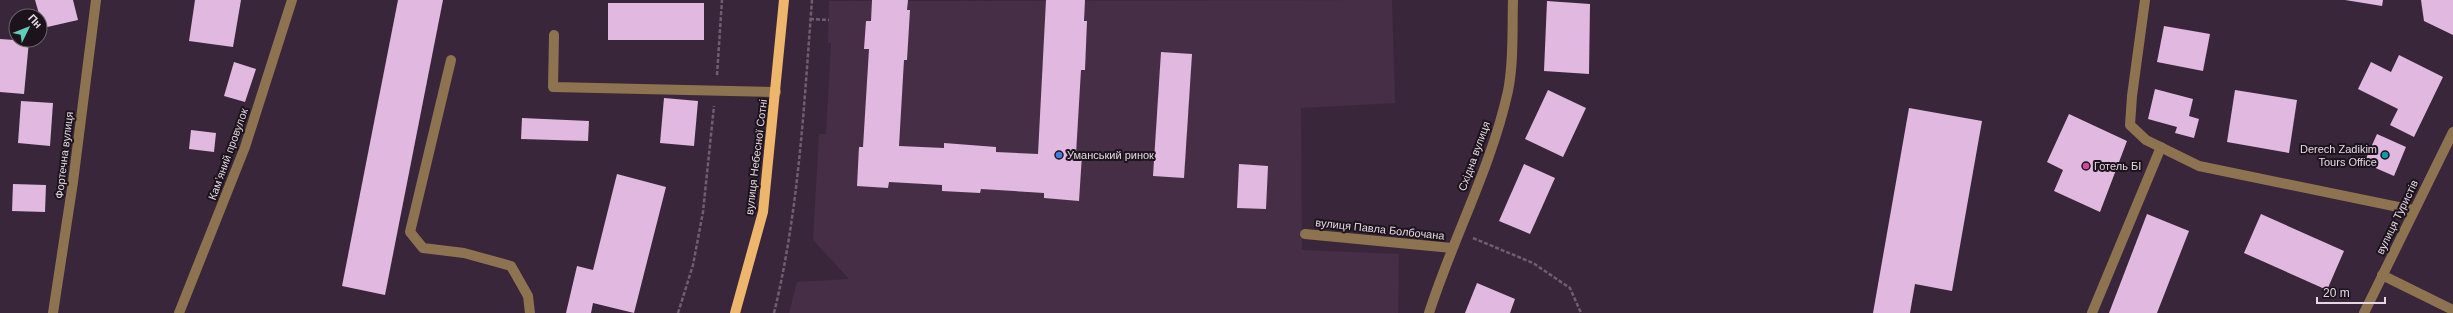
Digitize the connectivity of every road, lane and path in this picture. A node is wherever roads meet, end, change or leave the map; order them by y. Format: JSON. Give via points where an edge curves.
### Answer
{"nodes":[{"id":1,"x":95,"y":0,"type":"edge"},
{"id":2,"x":292,"y":0,"type":"edge"},
{"id":3,"x":722,"y":0,"type":"edge"},
{"id":4,"x":784,"y":0,"type":"edge"},
{"id":5,"x":812,"y":0,"type":"edge"},
{"id":6,"x":1513,"y":0,"type":"edge"},
{"id":7,"x":2145,"y":0,"type":"edge"},
{"id":8,"x":810,"y":19,"type":"junction"},
{"id":9,"x":829,"y":20,"type":"dead end"},
{"id":10,"x":554,"y":35,"type":"dead end"},
{"id":11,"x":450,"y":60,"type":"dead end"},
{"id":12,"x":716,"y":92,"type":"junction"},
{"id":13,"x":776,"y":92,"type":"junction"},
{"id":14,"x":2453,"y":132,"type":"edge"},
{"id":15,"x":2161,"y":147,"type":"junction"},
{"id":16,"x":2414,"y":210,"type":"junction"},
{"id":17,"x":1458,"y":232,"type":"junction"},
{"id":18,"x":1305,"y":234,"type":"dead end"},
{"id":19,"x":1452,"y":248,"type":"junction"},
{"id":20,"x":2382,"y":275,"type":"junction"},
{"id":21,"x":2453,"y":310,"type":"edge"},
{"id":22,"x":53,"y":313,"type":"edge"},
{"id":23,"x":179,"y":313,"type":"edge"},
{"id":24,"x":530,"y":313,"type":"edge"},
{"id":25,"x":678,"y":313,"type":"edge"},
{"id":26,"x":735,"y":313,"type":"edge"},
{"id":27,"x":774,"y":313,"type":"edge"},
{"id":28,"x":1429,"y":313,"type":"edge"},
{"id":29,"x":1581,"y":313,"type":"edge"},
{"id":30,"x":2092,"y":313,"type":"edge"},
{"id":31,"x":2364,"y":313,"type":"edge"}],
"edges":[{"from":1,"to":22,"type":"street","name":"Фортечна вулиця","via":[[73,182]]},
{"from":2,"to":23,"type":"street","name":"Камʼяний провулок","via":[[245,147]]},
{"from":3,"to":12,"type":"path"},
{"from":4,"to":13,"type":"main road","name":"вулиця Небесної Сотні"},
{"from":5,"to":8,"type":"path"},
{"from":6,"to":17,"type":"street","name":"Східна вулиця","via":[[1508,90],[1492,148]]},
{"from":7,"to":15,"type":"street","via":[[2130,125],[2146,140]]},
{"from":8,"to":9,"type":"path"},
{"from":8,"to":27,"type":"path","via":[[786,264]]},
{"from":10,"to":12,"type":"street","via":[[553,87]]},
{"from":11,"to":24,"type":"street","via":[[410,232],[422,248],[464,253],[511,266],[528,296]]},
{"from":12,"to":13,"type":"street"},
{"from":12,"to":25,"type":"path","via":[[703,212],[693,265]]},
{"from":13,"to":26,"type":"main road","name":"вулиця Небесної Сотні","via":[[763,212]]},
{"from":14,"to":16,"type":"street","name":"вулиця Туристів"},
{"from":15,"to":16,"type":"street","via":[[2199,166]]},
{"from":15,"to":30,"type":"street"},
{"from":16,"to":20,"type":"street","name":"вулиця Туристів"},
{"from":17,"to":19,"type":"street","name":"Східна вулиця"},
{"from":17,"to":29,"type":"path","via":[[1534,263],[1570,288]]},
{"from":18,"to":19,"type":"street","name":"вулиця Павла Болбочана"},
{"from":19,"to":28,"type":"street","name":"Східна вулиця"},
{"from":20,"to":21,"type":"street"},
{"from":20,"to":31,"type":"street","name":"вулиця Туристів"}]}
